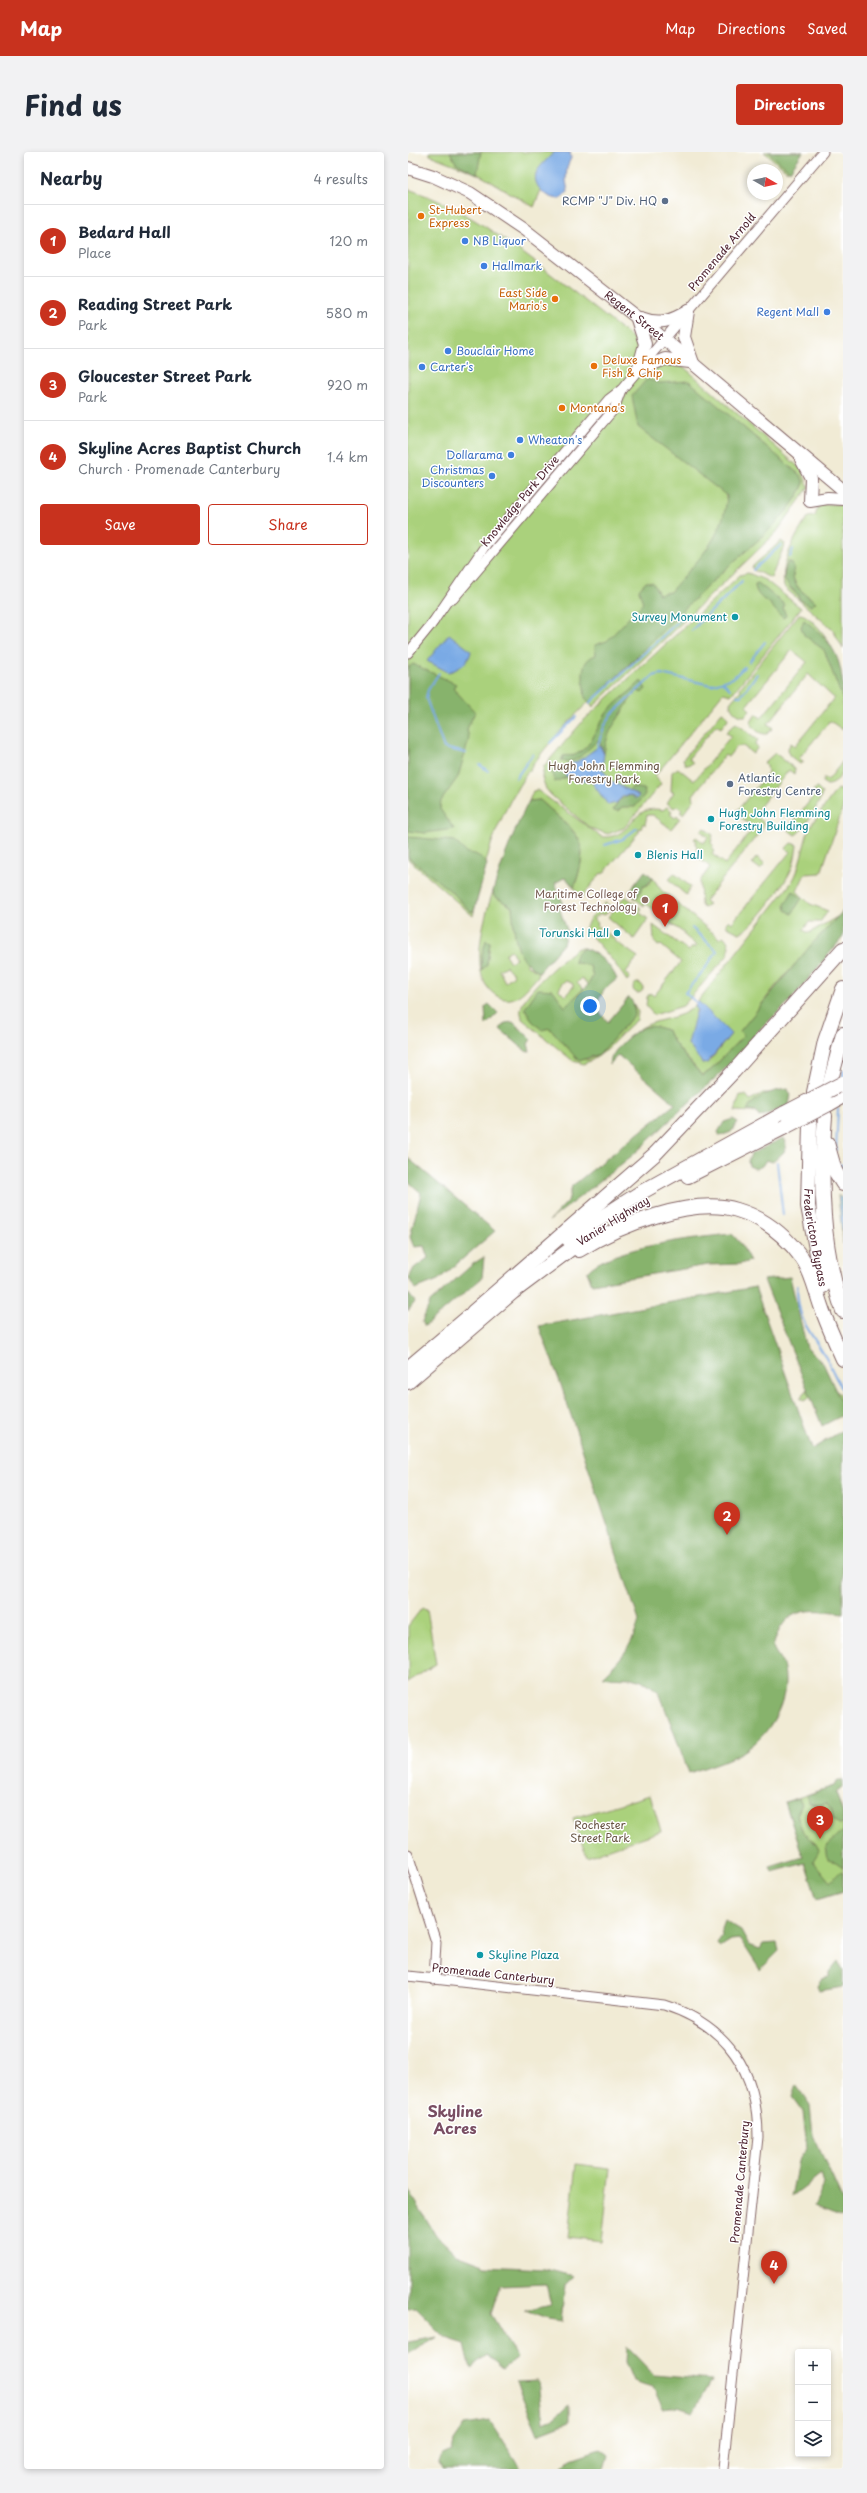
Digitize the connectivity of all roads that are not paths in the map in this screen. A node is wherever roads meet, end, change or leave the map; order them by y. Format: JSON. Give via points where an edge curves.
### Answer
{"nodes":[{"id":1,"x":822,"y":153,"type":"edge"},
{"id":2,"x":408,"y":168,"type":"edge"},
{"id":3,"x":688,"y":311,"type":"junction"},
{"id":4,"x":636,"y":316,"type":"junction"},
{"id":5,"x":664,"y":339,"type":"junction"},
{"id":6,"x":693,"y":363,"type":"junction"},
{"id":7,"x":638,"y":370,"type":"junction"},
{"id":8,"x":796,"y":452,"type":"junction"},
{"id":9,"x":843,"y":490,"type":"edge"},
{"id":10,"x":843,"y":499,"type":"edge"},
{"id":11,"x":408,"y":653,"type":"edge"},
{"id":12,"x":843,"y":949,"type":"edge"},
{"id":13,"x":843,"y":989,"type":"edge"},
{"id":14,"x":843,"y":1034,"type":"edge"},
{"id":15,"x":837,"y":1083,"type":"edge"},
{"id":16,"x":814,"y":1092,"type":"dead end"},
{"id":17,"x":843,"y":1097,"type":"edge"},
{"id":18,"x":826,"y":1116,"type":"junction"},
{"id":19,"x":810,"y":1124,"type":"dead end"},
{"id":20,"x":843,"y":1184,"type":"edge"},
{"id":21,"x":513,"y":1292,"type":"junction"},
{"id":22,"x":843,"y":1311,"type":"edge"},
{"id":23,"x":473,"y":1312,"type":"junction"},
{"id":24,"x":843,"y":1348,"type":"edge"},
{"id":25,"x":843,"y":1359,"type":"edge"},
{"id":26,"x":408,"y":1368,"type":"edge"},
{"id":27,"x":408,"y":1382,"type":"edge"},
{"id":28,"x":408,"y":1854,"type":"edge"},
{"id":29,"x":408,"y":1976,"type":"edge"},
{"id":30,"x":434,"y":1980,"type":"junction"},
{"id":31,"x":723,"y":2469,"type":"edge"}],
"edges":[{"from":1,"to":3,"type":"street","name":"Promenade Arnold"},
{"from":2,"to":4,"type":"main road","name":"Regent Street","via":[[451,184],[498,210]]},
{"from":3,"to":4,"type":"main road","via":[[665,322],[651,322]]},
{"from":3,"to":5,"type":"street","name":"Promenade Arnold"},
{"from":3,"to":6,"type":"main road","via":[[684,337]]},
{"from":4,"to":5,"type":"main road","name":"Regent Street"},
{"from":4,"to":7,"type":"main road","via":[[645,344]]},
{"from":5,"to":6,"type":"main road","name":"Regent Street"},
{"from":5,"to":7,"type":"street","name":"Knowledge Park Drive"},
{"from":6,"to":7,"type":"main road","via":[[665,359]]},
{"from":6,"to":8,"type":"main road","name":"Regent Street"},
{"from":7,"to":11,"type":"street","name":"Knowledge Park Drive","via":[[622,389],[614,409]]},
{"from":8,"to":9,"type":"main road","name":"Regent Street"},
{"from":8,"to":10,"type":"main road","via":[[811,478],[810,501]]},
{"from":12,"to":23,"type":"highway","via":[[734,1072],[655,1154]]},
{"from":13,"to":16,"type":"highway","via":[[825,1041]]},
{"from":14,"to":15,"type":"highway"},
{"from":15,"to":23,"type":"highway","name":"Vanier Highway","bridge":true,"via":[[610,1211],[547,1254]]},
{"from":17,"to":18,"type":"highway","name":"Vanier Highway"},
{"from":18,"to":20,"type":"highway","via":[[831,1159]]},
{"from":18,"to":21,"type":"highway","name":"Vanier Highway","bridge":true,"via":[[783,1128],[648,1198],[575,1245]]},
{"from":18,"to":22,"type":"highway","name":"Fredericton Bypass","via":[[821,1166],[823,1215],[830,1263]]},
{"from":19,"to":24,"type":"highway","name":"Fredericton Bypass","via":[[808,1206],[819,1274]]},
{"from":21,"to":25,"type":"highway","via":[[594,1240],[632,1224],[692,1208],[714,1206],[736,1209],[773,1227],[802,1258],[812,1276],[830,1332]]},
{"from":21,"to":27,"type":"highway","name":"Vanier Highway"},
{"from":23,"to":26,"type":"highway","name":"Vanier Highway"},
{"from":28,"to":30,"type":"street","via":[[436,1942]]},
{"from":29,"to":30,"type":"street","name":"Promenade Canterbury"},
{"from":30,"to":31,"type":"street","name":"Promenade Canterbury","via":[[664,2005],[680,2010],[707,2025],[741,2062],[755,2098],[758,2137]]}]}
